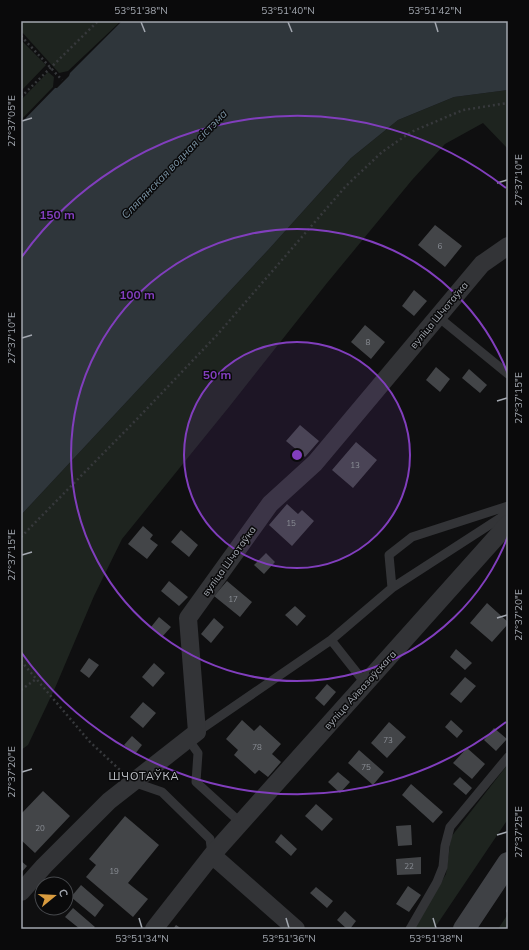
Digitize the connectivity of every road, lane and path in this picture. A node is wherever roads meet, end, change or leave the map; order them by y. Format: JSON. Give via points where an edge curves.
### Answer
{"nodes":[{"id":1,"x":98,"y":21,"type":"edge"},
{"id":2,"x":21,"y":36,"type":"edge"},
{"id":3,"x":50,"y":67,"type":"junction"},
{"id":4,"x":62,"y":80,"type":"dead end"},
{"id":5,"x":21,"y":96,"type":"edge"},
{"id":6,"x":508,"y":103,"type":"edge"},
{"id":7,"x":508,"y":246,"type":"edge"},
{"id":8,"x":437,"y":316,"type":"junction"},
{"id":9,"x":508,"y":374,"type":"edge"},
{"id":10,"x":508,"y":506,"type":"edge"},
{"id":11,"x":508,"y":513,"type":"edge"},
{"id":12,"x":508,"y":524,"type":"edge"},
{"id":13,"x":21,"y":537,"type":"edge"},
{"id":14,"x":392,"y":588,"type":"junction"},
{"id":15,"x":331,"y":640,"type":"junction"},
{"id":16,"x":21,"y":661,"type":"edge"},
{"id":17,"x":36,"y":679,"type":"junction"},
{"id":18,"x":365,"y":684,"type":"junction"},
{"id":19,"x":21,"y":690,"type":"edge"},
{"id":20,"x":192,"y":735,"type":"junction"},
{"id":21,"x":508,"y":757,"type":"edge"},
{"id":22,"x":133,"y":782,"type":"junction"},
{"id":23,"x":241,"y":823,"type":"junction"},
{"id":24,"x":212,"y":855,"type":"junction"},
{"id":25,"x":508,"y":863,"type":"edge"},
{"id":26,"x":21,"y":892,"type":"edge"},
{"id":27,"x":154,"y":929,"type":"edge"},
{"id":28,"x":296,"y":929,"type":"edge"},
{"id":29,"x":410,"y":929,"type":"edge"},
{"id":30,"x":464,"y":929,"type":"edge"}],
"edges":[{"from":1,"to":3,"type":"path"},
{"from":2,"to":3,"type":"path"},
{"from":3,"to":4,"type":"path"},
{"from":3,"to":5,"type":"path"},
{"from":6,"to":13,"type":"path","via":[[463,110],[411,132],[382,152],[346,186],[217,335]]},
{"from":7,"to":8,"type":"street","name":"вуліца Шчотаўка","via":[[482,264]]},
{"from":8,"to":9,"type":"lane"},
{"from":8,"to":20,"type":"street","name":"вуліца Шчотаўка","via":[[315,463],[270,504],[188,618]]},
{"from":10,"to":14,"type":"lane","via":[[412,537],[389,555]]},
{"from":11,"to":14,"type":"lane"},
{"from":12,"to":18,"type":"street","name":"вуліца Айвазоўскага"},
{"from":14,"to":15,"type":"lane"},
{"from":15,"to":18,"type":"lane"},
{"from":15,"to":20,"type":"lane"},
{"from":16,"to":17,"type":"path"},
{"from":17,"to":19,"type":"path"},
{"from":17,"to":22,"type":"path","via":[[90,742]]},
{"from":18,"to":23,"type":"street","name":"вуліца Айвазоўскага"},
{"from":20,"to":22,"type":"street"},
{"from":20,"to":23,"type":"lane","via":[[198,753],[196,782]]},
{"from":21,"to":29,"type":"lane","via":[[450,827],[443,867]]},
{"from":22,"to":24,"type":"lane","via":[[162,792],[210,839]]},
{"from":22,"to":26,"type":"street","via":[[109,801]]},
{"from":23,"to":24,"type":"street","name":"вуліца Айвазоўскага"},
{"from":24,"to":27,"type":"street"},
{"from":24,"to":28,"type":"street"},
{"from":25,"to":30,"type":"street"}]}
